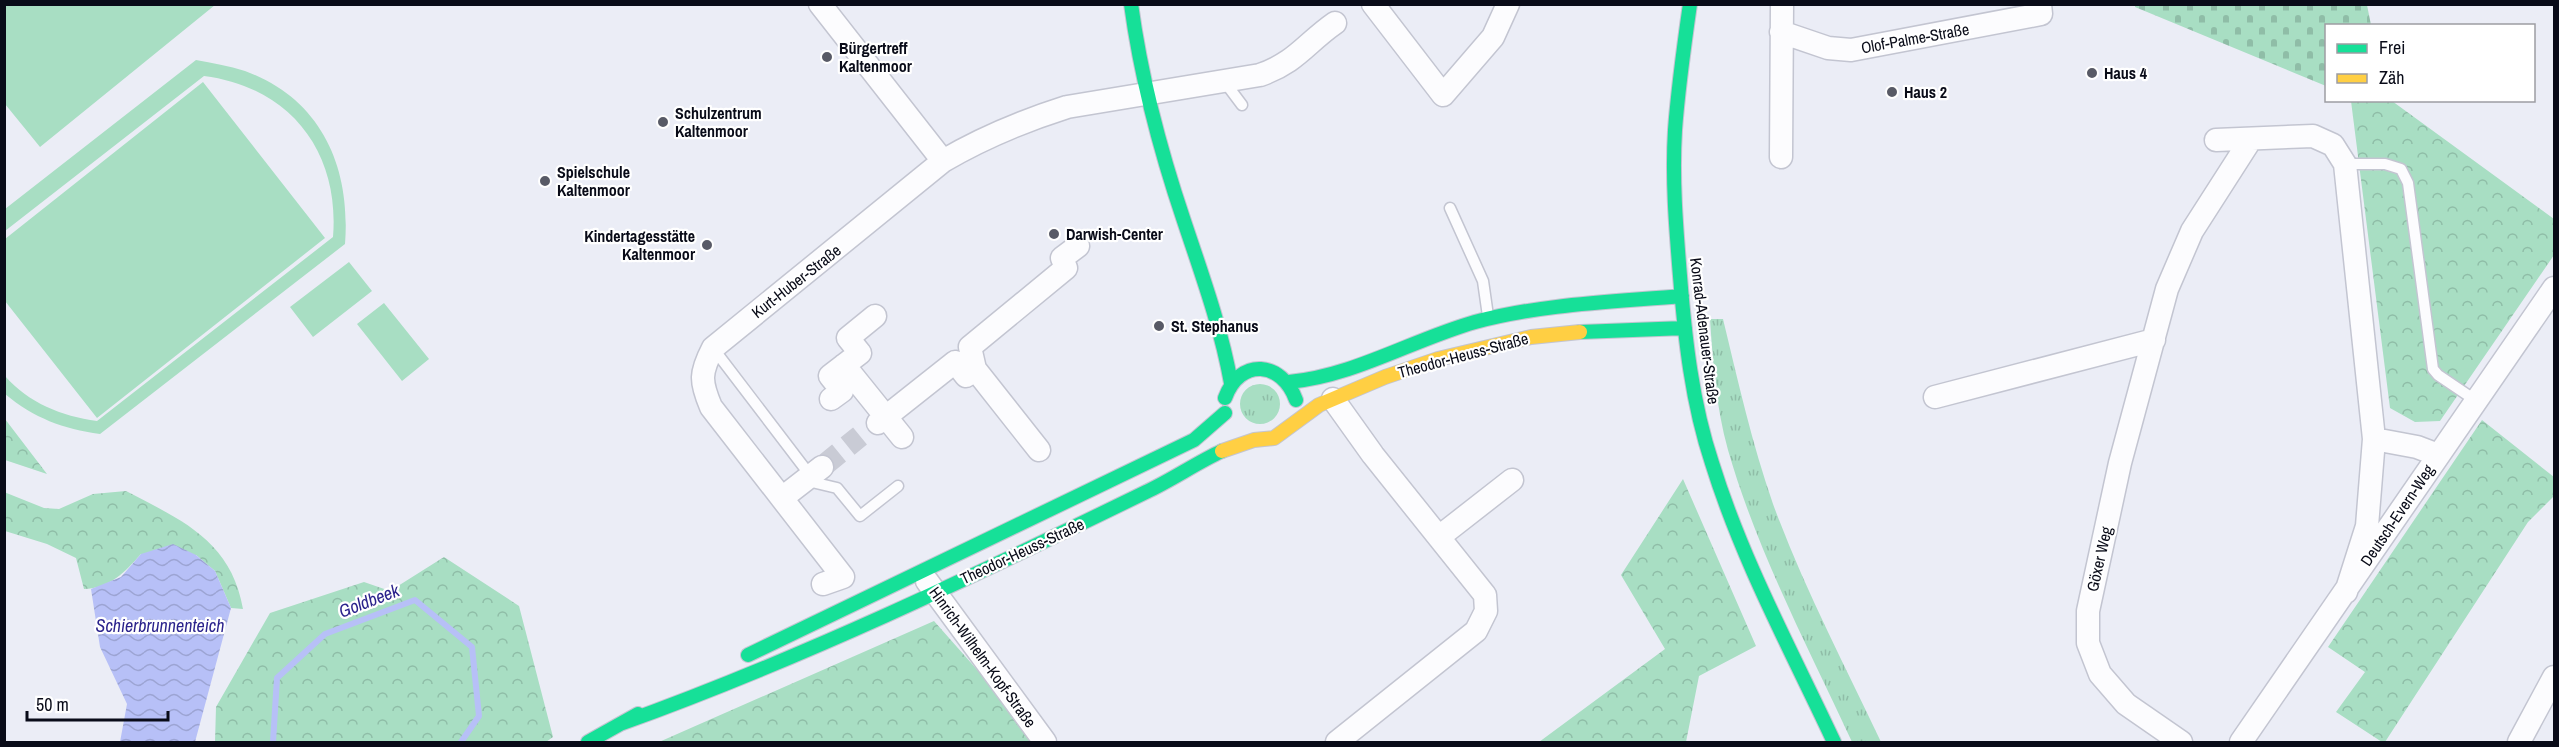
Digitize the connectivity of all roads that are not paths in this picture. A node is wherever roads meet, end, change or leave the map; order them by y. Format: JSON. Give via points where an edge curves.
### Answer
{"nodes":[{"id":1,"x":820,"y":4,"type":"edge"},
{"id":2,"x":1131,"y":4,"type":"edge"},
{"id":3,"x":1144,"y":4,"type":"edge"},
{"id":4,"x":1373,"y":4,"type":"edge"},
{"id":5,"x":1508,"y":4,"type":"edge"},
{"id":6,"x":1690,"y":4,"type":"edge"},
{"id":7,"x":1782,"y":4,"type":"edge"},
{"id":8,"x":2040,"y":4,"type":"edge"},
{"id":9,"x":1335,"y":23,"type":"dead end"},
{"id":10,"x":1781,"y":32,"type":"junction"},
{"id":11,"x":1223,"y":80,"type":"junction"},
{"id":12,"x":1151,"y":92,"type":"junction"},
{"id":13,"x":1242,"y":105,"type":"dead end"},
{"id":14,"x":2251,"y":139,"type":"junction"},
{"id":15,"x":2216,"y":140,"type":"dead end"},
{"id":16,"x":1781,"y":157,"type":"dead end"},
{"id":17,"x":943,"y":162,"type":"junction"},
{"id":18,"x":2345,"y":164,"type":"junction"},
{"id":19,"x":1450,"y":208,"type":"dead end"},
{"id":20,"x":1078,"y":246,"type":"dead end"},
{"id":21,"x":1205,"y":279,"type":"junction"},
{"id":22,"x":2554,"y":288,"type":"edge"},
{"id":23,"x":1682,"y":296,"type":"junction"},
{"id":24,"x":875,"y":316,"type":"dead end"},
{"id":25,"x":1229,"y":319,"type":"dead end"},
{"id":26,"x":1488,"y":319,"type":"junction"},
{"id":27,"x":1685,"y":328,"type":"junction"},
{"id":28,"x":2154,"y":340,"type":"junction"},
{"id":29,"x":713,"y":348,"type":"junction"},
{"id":30,"x":1254,"y":356,"type":"dead end"},
{"id":31,"x":844,"y":365,"type":"junction"},
{"id":32,"x":975,"y":369,"type":"junction"},
{"id":33,"x":1268,"y":369,"type":"junction"},
{"id":34,"x":1289,"y":382,"type":"junction"},
{"id":35,"x":1231,"y":383,"type":"junction"},
{"id":36,"x":1935,"y":397,"type":"dead end"},
{"id":37,"x":831,"y":399,"type":"dead end"},
{"id":38,"x":1333,"y":399,"type":"junction"},
{"id":39,"x":2475,"y":400,"type":"junction"},
{"id":40,"x":882,"y":420,"type":"junction"},
{"id":41,"x":1231,"y":423,"type":"junction"},
{"id":42,"x":1290,"y":426,"type":"junction"},
{"id":43,"x":902,"y":437,"type":"dead end"},
{"id":44,"x":2374,"y":439,"type":"junction"},
{"id":45,"x":1254,"y":440,"type":"junction"},
{"id":46,"x":1039,"y":450,"type":"dead end"},
{"id":47,"x":2438,"y":455,"type":"junction"},
{"id":48,"x":817,"y":471,"type":"junction"},
{"id":49,"x":1512,"y":480,"type":"dead end"},
{"id":50,"x":898,"y":486,"type":"dead end"},
{"id":51,"x":782,"y":498,"type":"junction"},
{"id":52,"x":1439,"y":537,"type":"junction"},
{"id":53,"x":921,"y":572,"type":"junction"},
{"id":54,"x":823,"y":584,"type":"dead end"},
{"id":55,"x":935,"y":592,"type":"junction"},
{"id":56,"x":2346,"y":592,"type":"junction"},
{"id":57,"x":739,"y":660,"type":"dead end"},
{"id":58,"x":719,"y":671,"type":"dead end"},
{"id":59,"x":2554,"y":677,"type":"edge"},
{"id":60,"x":620,"y":724,"type":"junction"},
{"id":61,"x":588,"y":742,"type":"edge"},
{"id":62,"x":1045,"y":742,"type":"edge"},
{"id":63,"x":1337,"y":742,"type":"edge"},
{"id":64,"x":1834,"y":742,"type":"edge"},
{"id":65,"x":2181,"y":742,"type":"edge"},
{"id":66,"x":2241,"y":742,"type":"edge"},
{"id":67,"x":2519,"y":742,"type":"edge"}],
"edges":[{"from":1,"to":17,"type":"street"},
{"from":2,"to":12,"type":"main road","via":[[1137,53]]},
{"from":3,"to":12,"type":"main road"},
{"from":4,"to":5,"type":"street","via":[[1443,95],[1493,37]]},
{"from":6,"to":23,"type":"main road","name":"Konrad-Adenauer-Straße","via":[[1675,133]]},
{"from":7,"to":10,"type":"street"},
{"from":8,"to":10,"type":"street","name":"Olof-Palme-Straße","via":[[2041,14],[1851,50],[1828,48]]},
{"from":9,"to":11,"type":"street","name":"Kurt-Huber-Straße","via":[[1280,68]]},
{"from":10,"to":16,"type":"street"},
{"from":11,"to":12,"type":"street","name":"Kurt-Huber-Straße"},
{"from":11,"to":13,"type":"lane"},
{"from":12,"to":17,"type":"street","name":"Kurt-Huber-Straße","via":[[1036,117],[997,132]]},
{"from":12,"to":21,"type":"main road","via":[[1175,192]]},
{"from":14,"to":15,"type":"street"},
{"from":14,"to":18,"type":"street","via":[[2313,136],[2333,145]]},
{"from":14,"to":28,"type":"street","name":"Göxer Weg","via":[[2192,231],[2167,289]]},
{"from":17,"to":29,"type":"street","name":"Kurt-Huber-Straße"},
{"from":18,"to":39,"type":"lane","via":[[2385,164],[2401,169],[2408,183],[2433,369]]},
{"from":18,"to":44,"type":"street"},
{"from":19,"to":26,"type":"lane","via":[[1483,281]]},
{"from":20,"to":32,"type":"street","via":[[1062,258],[1066,268],[970,347]]},
{"from":21,"to":25,"type":"main road"},
{"from":21,"to":35,"type":"main road"},
{"from":22,"to":39,"type":"street","name":"Deutsch-Evern-Weg"},
{"from":23,"to":26,"type":"main road","name":"Theodor-Heuss-Straße","via":[[1526,311]]},
{"from":23,"to":27,"type":"main road","name":"Konrad-Adenauer-Straße"},
{"from":24,"to":31,"type":"street","via":[[848,338],[860,353]]},
{"from":26,"to":34,"type":"main road","name":"Theodor-Heuss-Straße","via":[[1430,336],[1335,374]]},
{"from":27,"to":38,"type":"main road","name":"Theodor-Heuss-Straße","via":[[1531,336],[1438,359]]},
{"from":27,"to":64,"type":"main road","name":"Konrad-Adenauer-Straße","via":[[1697,406],[1718,484]]},
{"from":28,"to":36,"type":"street"},
{"from":28,"to":65,"type":"street","name":"Göxer Weg","via":[[2120,463],[2092,589],[2088,643],[2100,674],[2113,691]]},
{"from":29,"to":48,"type":"lane"},
{"from":29,"to":51,"type":"street","name":"Kurt-Huber-Straße","via":[[702,369],[703,389],[711,407]]},
{"from":30,"to":33,"type":"main road"},
{"from":31,"to":37,"type":"street","via":[[831,376],[842,391]]},
{"from":31,"to":40,"type":"street"},
{"from":32,"to":40,"type":"street","via":[[966,376],[955,362]]},
{"from":32,"to":46,"type":"street"},
{"from":33,"to":34,"type":"main road"},
{"from":33,"to":35,"type":"main road","via":[[1247,370]]},
{"from":34,"to":42,"type":"main road","via":[[1297,404]]},
{"from":35,"to":41,"type":"main road","via":[[1226,393]]},
{"from":38,"to":42,"type":"main road","name":"Theodor-Heuss-Straße"},
{"from":38,"to":52,"type":"street"},
{"from":39,"to":47,"type":"street","name":"Deutsch-Evern-Weg"},
{"from":40,"to":43,"type":"street"},
{"from":41,"to":45,"type":"main road"},
{"from":41,"to":53,"type":"main road","name":"Theodor-Heuss-Straße","via":[[1206,431]]},
{"from":42,"to":45,"type":"main road","name":"Theodor-Heuss-Straße","via":[[1274,438]]},
{"from":44,"to":47,"type":"street"},
{"from":44,"to":56,"type":"street","via":[[2367,526]]},
{"from":45,"to":55,"type":"main road","name":"Theodor-Heuss-Straße","via":[[1220,451],[1157,487]]},
{"from":47,"to":56,"type":"street","name":"Deutsch-Evern-Weg"},
{"from":48,"to":50,"type":"lane","via":[[816,483],[837,488],[860,516]]},
{"from":48,"to":51,"type":"street"},
{"from":49,"to":52,"type":"street"},
{"from":51,"to":54,"type":"street","name":"Kurt-Huber-Straße","via":[[843,577]]},
{"from":52,"to":63,"type":"street","via":[[1485,595],[1486,611],[1476,631]]},
{"from":53,"to":55,"type":"street","name":"Hinrich-Wilhelm-Kopf-Straße"},
{"from":53,"to":57,"type":"main road","name":"Theodor-Heuss-Straße"},
{"from":55,"to":60,"type":"main road","name":"Theodor-Heuss-Straße","via":[[765,669]]},
{"from":55,"to":62,"type":"street","name":"Hinrich-Wilhelm-Kopf-Straße"},
{"from":56,"to":66,"type":"street","name":"Deutsch-Evern-Weg"},
{"from":58,"to":60,"type":"main road","name":"Theodor-Heuss-Straße"},
{"from":59,"to":67,"type":"street"},
{"from":60,"to":61,"type":"main road","name":"Theodor-Heuss-Straße"}]}
